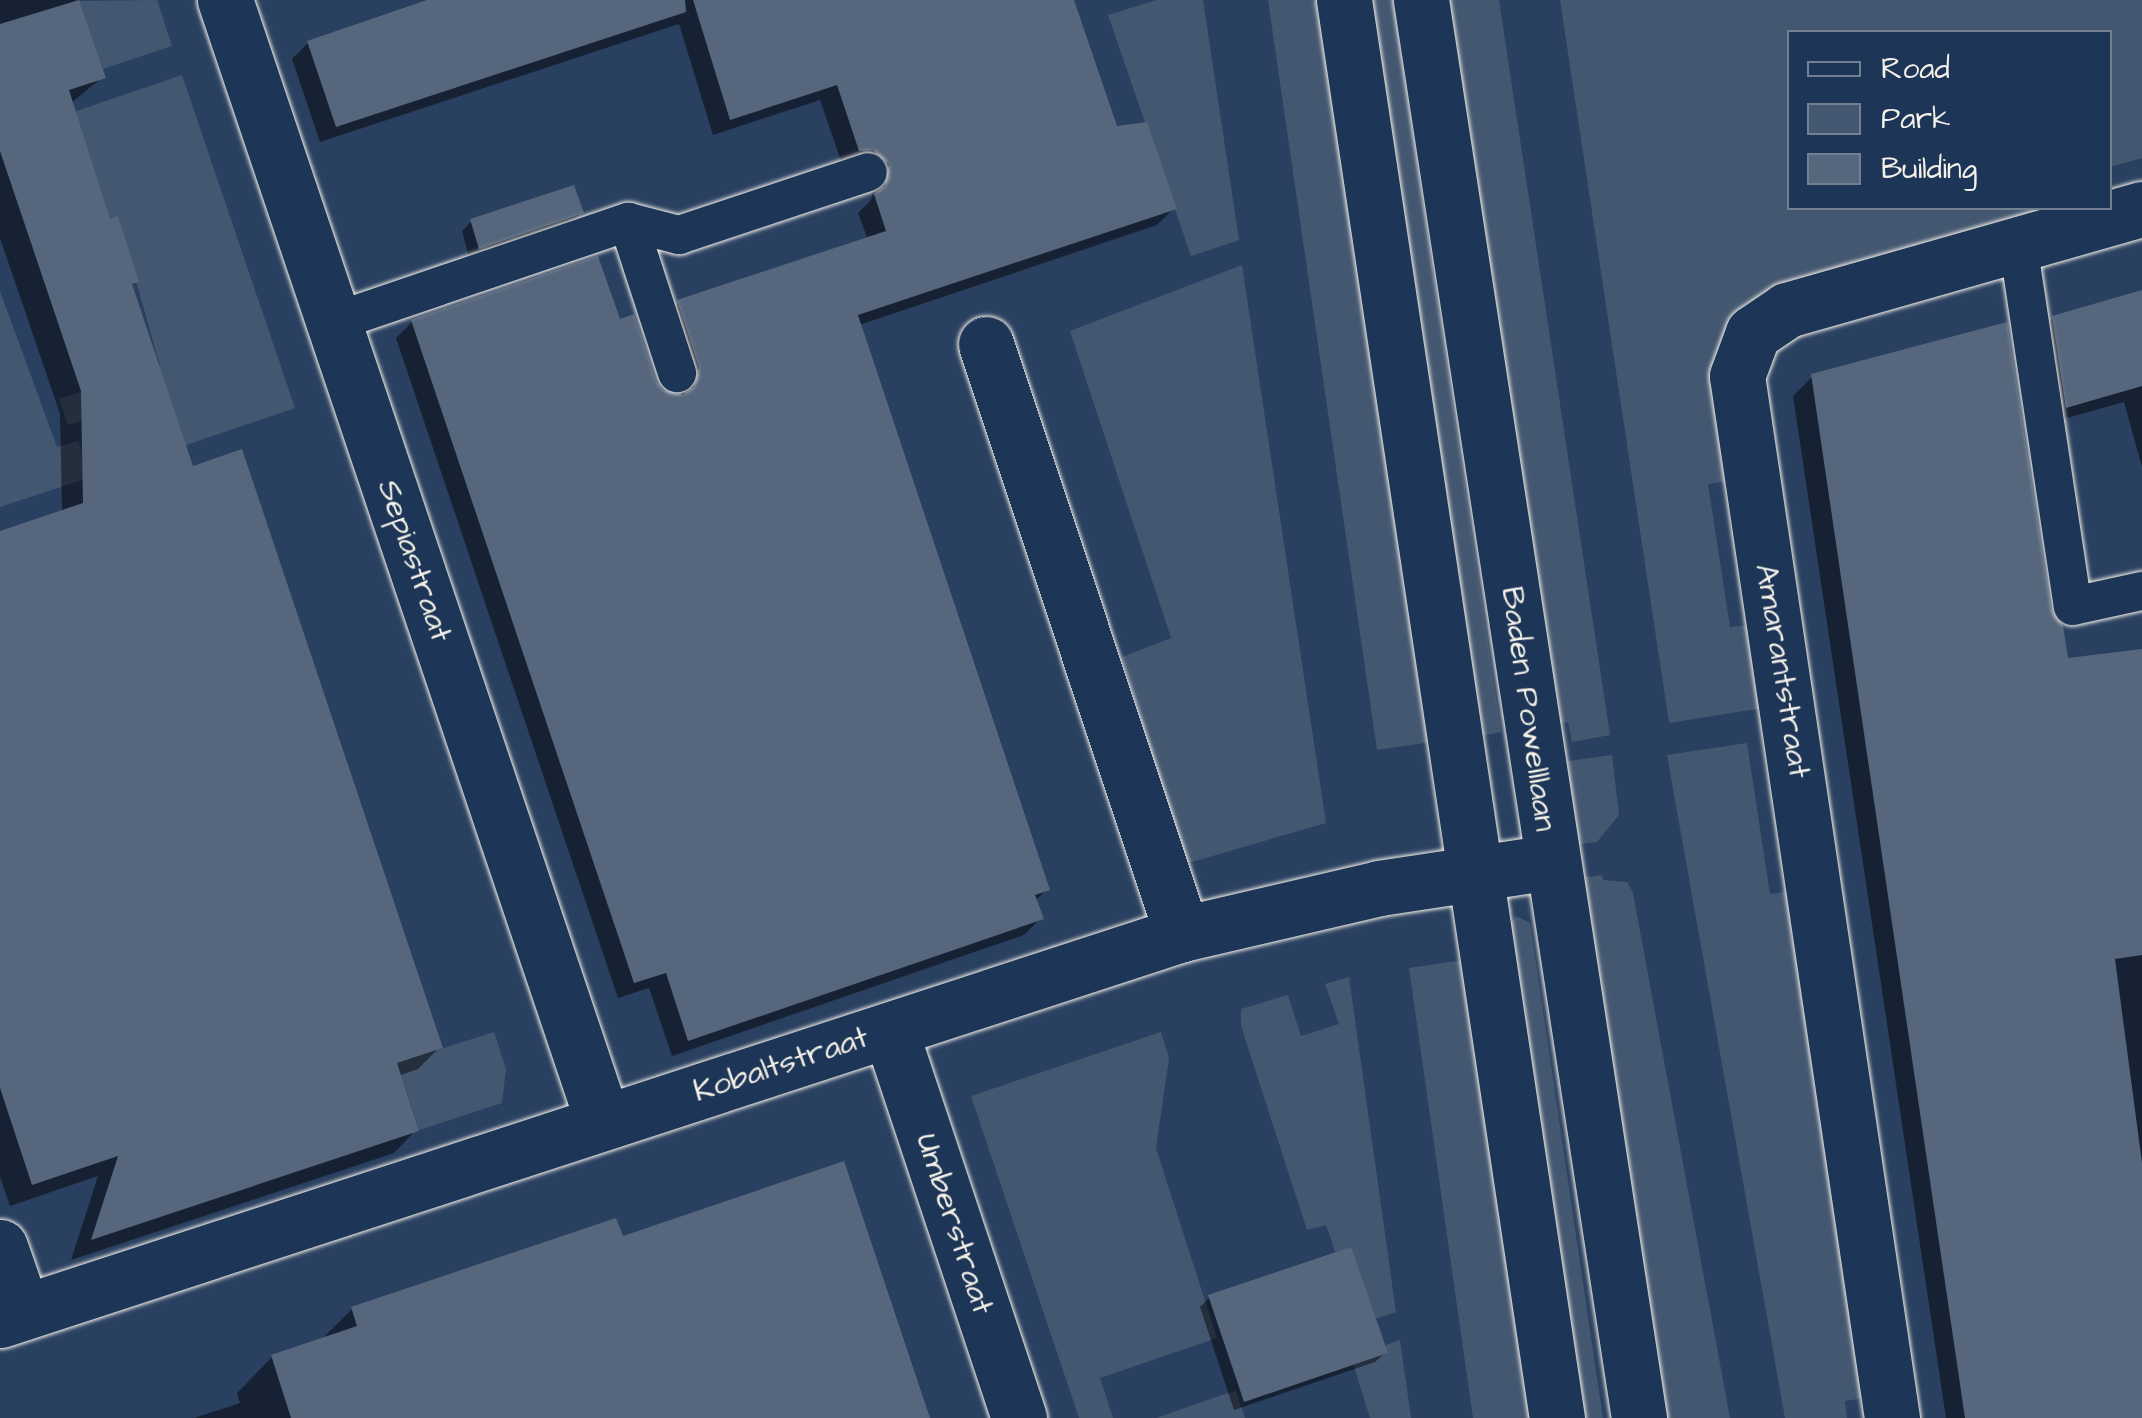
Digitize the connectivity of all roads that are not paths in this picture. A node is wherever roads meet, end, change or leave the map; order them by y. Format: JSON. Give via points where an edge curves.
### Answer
{"nodes":[{"id":1,"x":225,"y":0,"type":"edge"},
{"id":2,"x":1344,"y":0,"type":"edge"},
{"id":3,"x":1422,"y":0,"type":"edge"},
{"id":4,"x":868,"y":172,"type":"dead end"},
{"id":5,"x":2142,"y":208,"type":"edge"},
{"id":6,"x":628,"y":222,"type":"junction"},
{"id":7,"x":2018,"y":244,"type":"junction"},
{"id":8,"x":334,"y":322,"type":"junction"},
{"id":9,"x":986,"y":344,"type":"dead end"},
{"id":10,"x":677,"y":373,"type":"dead end"},
{"id":11,"x":2142,"y":591,"type":"edge"},
{"id":12,"x":1551,"y":862,"type":"junction"},
{"id":13,"x":1472,"y":874,"type":"junction"},
{"id":14,"x":1182,"y":934,"type":"junction"},
{"id":15,"x":890,"y":1030,"type":"junction"},
{"id":16,"x":603,"y":1122,"type":"junction"},
{"id":17,"x":0,"y":1247,"type":"edge"},
{"id":18,"x":11,"y":1315,"type":"edge"},
{"id":19,"x":1019,"y":1418,"type":"edge"},
{"id":20,"x":1557,"y":1418,"type":"edge"},
{"id":21,"x":1639,"y":1418,"type":"edge"},
{"id":22,"x":1892,"y":1418,"type":"edge"}],
"edges":[{"from":1,"to":8,"type":"street","name":"Sepiastraat"},
{"from":2,"to":13,"type":"street"},
{"from":3,"to":12,"type":"street","name":"Baden Powelllaan"},
{"from":4,"to":6,"type":"lane","via":[[678,235]]},
{"from":5,"to":7,"type":"street","name":"Amarantstraat"},
{"from":6,"to":8,"type":"lane"},
{"from":6,"to":10,"type":"lane"},
{"from":7,"to":11,"type":"lane","via":[[2073,606]]},
{"from":7,"to":22,"type":"street","name":"Amarantstraat","via":[[1787,310],[1754,333],[1737,376]]},
{"from":8,"to":16,"type":"street","name":"Sepiastraat"},
{"from":9,"to":14,"type":"street"},
{"from":12,"to":13,"type":"street","name":"Kobaltstraat"},
{"from":12,"to":21,"type":"street","name":"Baden Powelllaan"},
{"from":13,"to":14,"type":"street","name":"Kobaltstraat","via":[[1379,888]]},
{"from":13,"to":20,"type":"street"},
{"from":14,"to":15,"type":"street","name":"Kobaltstraat"},
{"from":15,"to":16,"type":"street","name":"Kobaltstraat"},
{"from":15,"to":19,"type":"street","name":"Umberstraat"},
{"from":16,"to":18,"type":"street","name":"Kobaltstraat"},
{"from":17,"to":18,"type":"street","name":"Kobaltstraat"}]}
